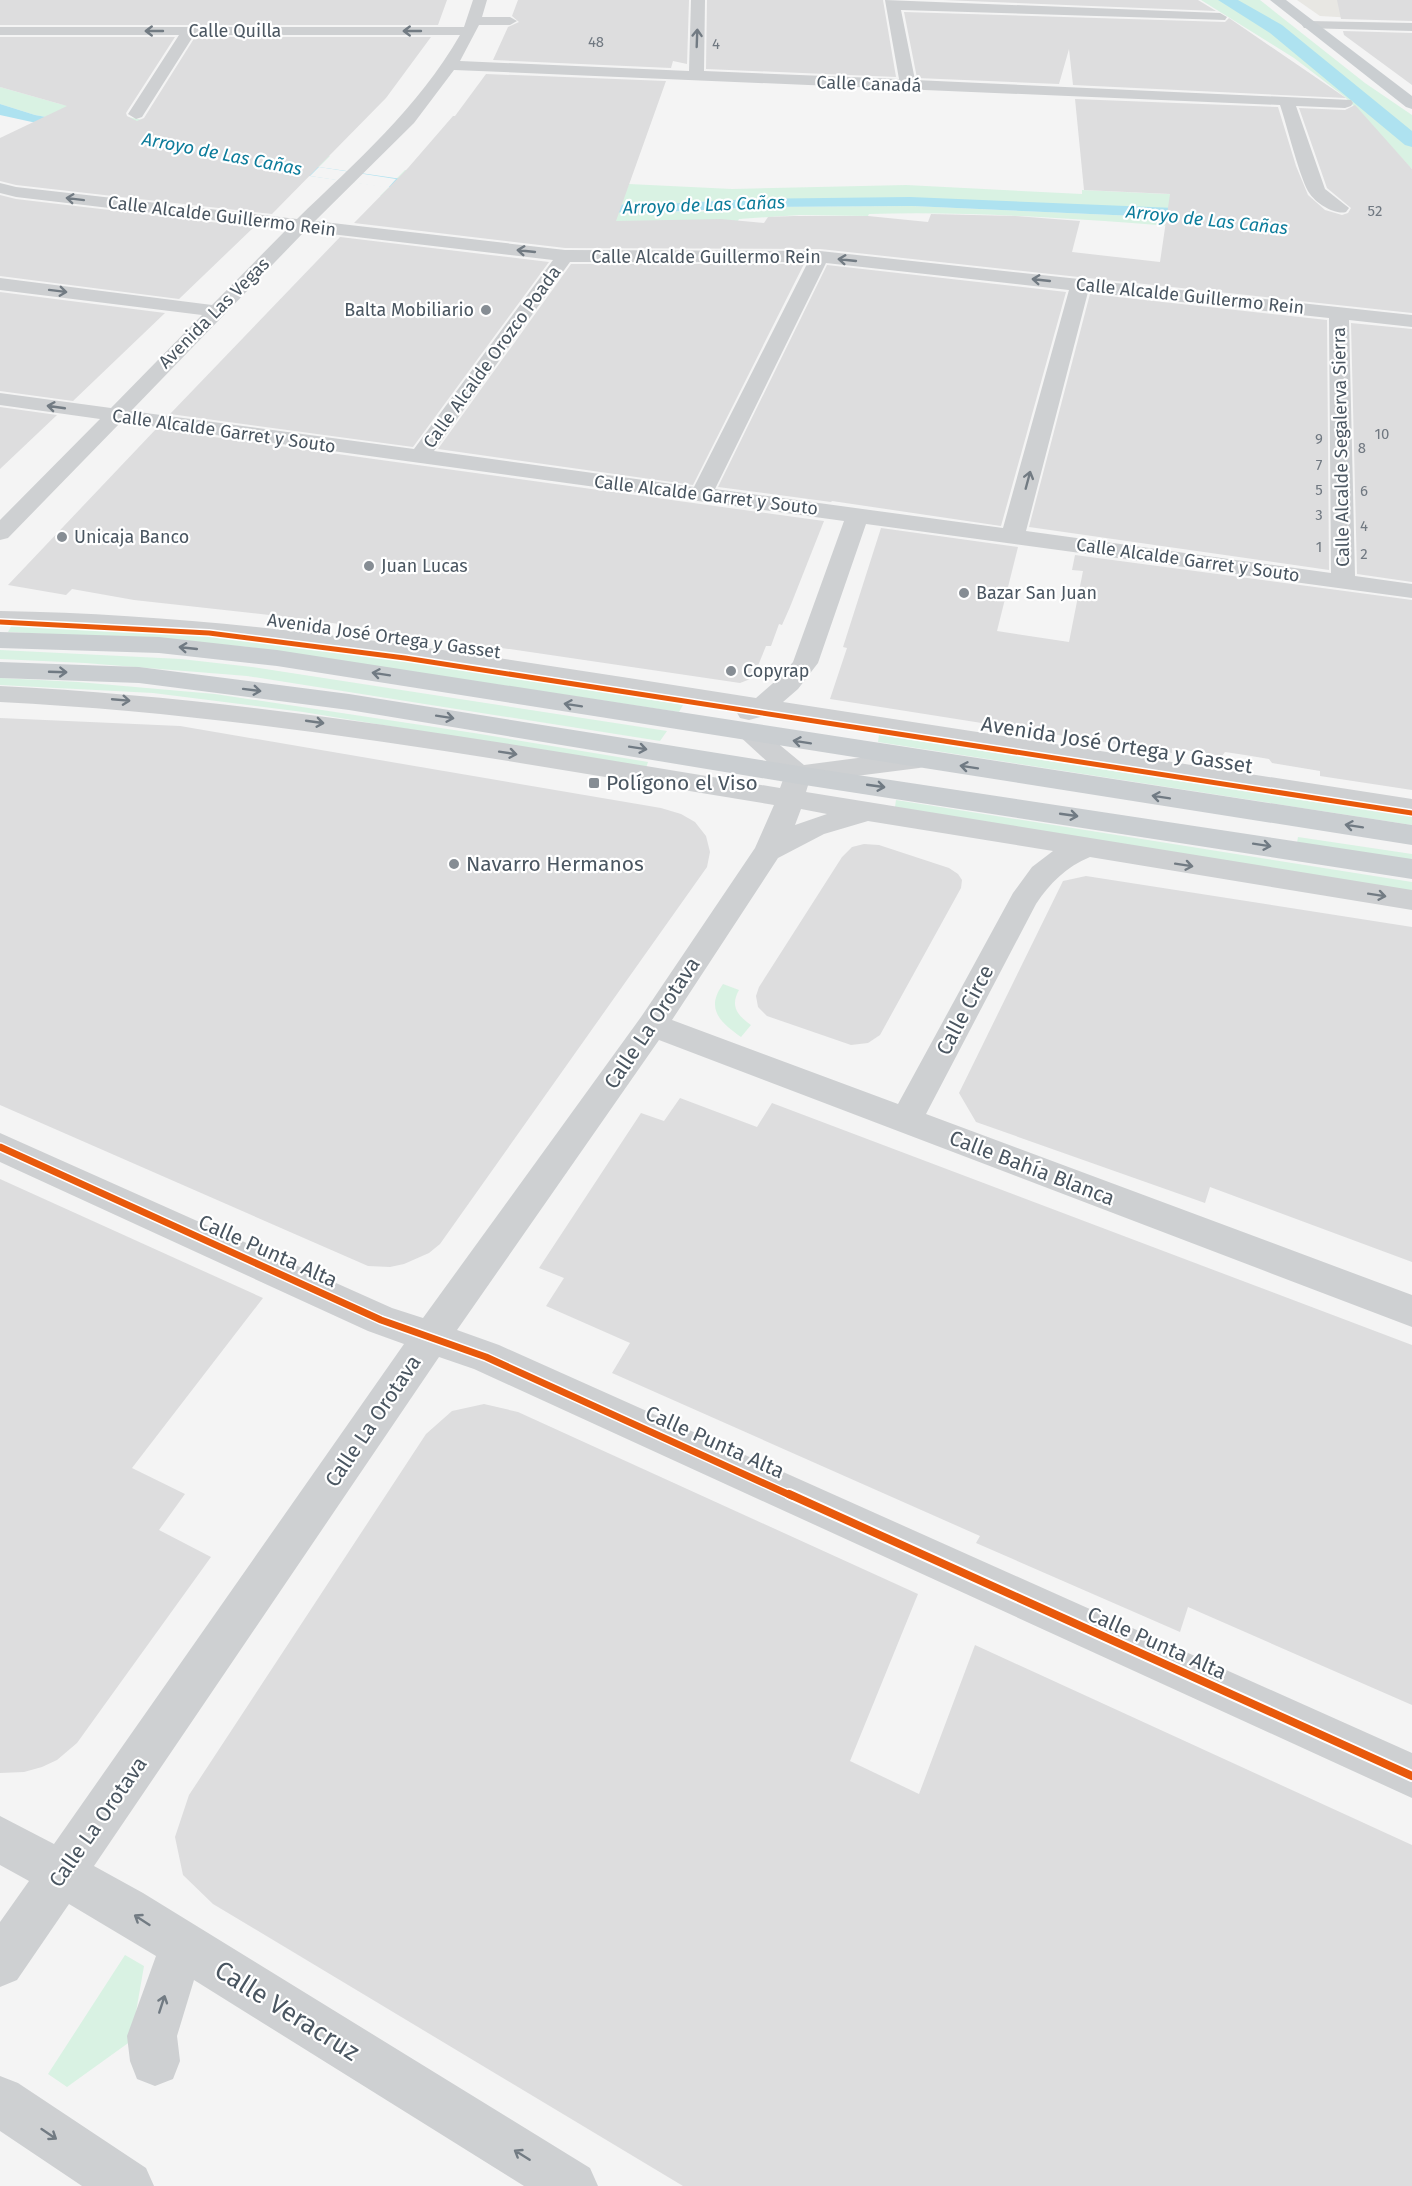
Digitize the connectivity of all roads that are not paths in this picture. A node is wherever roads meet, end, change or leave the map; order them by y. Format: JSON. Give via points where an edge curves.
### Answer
{"nodes":[{"id":1,"x":480,"y":0,"type":"edge"},
{"id":2,"x":698,"y":0,"type":"edge"},
{"id":3,"x":1276,"y":0,"type":"edge"},
{"id":4,"x":892,"y":3,"type":"edge"},
{"id":5,"x":1221,"y":17,"type":"dead end"},
{"id":6,"x":1309,"y":24,"type":"junction"},
{"id":7,"x":507,"y":27,"type":"dead end"},
{"id":8,"x":1412,"y":27,"type":"edge"},
{"id":9,"x":471,"y":28,"type":"junction"},
{"id":10,"x":189,"y":30,"type":"junction"},
{"id":11,"x":0,"y":31,"type":"edge"},
{"id":12,"x":450,"y":65,"type":"junction"},
{"id":13,"x":696,"y":77,"type":"junction"},
{"id":14,"x":908,"y":85,"type":"junction"},
{"id":15,"x":1287,"y":101,"type":"junction"},
{"id":16,"x":1345,"y":104,"type":"dead end"},
{"id":17,"x":1412,"y":104,"type":"edge"},
{"id":18,"x":136,"y":114,"type":"dead end"},
{"id":19,"x":0,"y":188,"type":"edge"},
{"id":20,"x":1340,"y":208,"type":"dead end"},
{"id":21,"x":300,"y":226,"type":"junction"},
{"id":22,"x":565,"y":256,"type":"junction"},
{"id":23,"x":820,"y":257,"type":"junction"},
{"id":24,"x":0,"y":284,"type":"edge"},
{"id":25,"x":1080,"y":284,"type":"junction"},
{"id":26,"x":218,"y":311,"type":"junction"},
{"id":27,"x":1340,"y":312,"type":"junction"},
{"id":28,"x":1412,"y":321,"type":"edge"},
{"id":29,"x":0,"y":399,"type":"edge"},
{"id":30,"x":112,"y":415,"type":"junction"},
{"id":31,"x":419,"y":457,"type":"junction"},
{"id":32,"x":701,"y":495,"type":"junction"},
{"id":33,"x":857,"y":515,"type":"junction"},
{"id":34,"x":0,"y":533,"type":"edge"},
{"id":35,"x":1013,"y":536,"type":"junction"},
{"id":36,"x":1342,"y":582,"type":"junction"},
{"id":37,"x":1412,"y":591,"type":"edge"},
{"id":38,"x":0,"y":618,"type":"edge"},
{"id":39,"x":0,"y":640,"type":"edge"},
{"id":40,"x":805,"y":663,"type":"junction"},
{"id":41,"x":0,"y":670,"type":"edge"},
{"id":42,"x":0,"y":694,"type":"edge"},
{"id":43,"x":762,"y":706,"type":"junction"},
{"id":44,"x":818,"y":715,"type":"junction"},
{"id":45,"x":714,"y":728,"type":"junction"},
{"id":46,"x":749,"y":733,"type":"junction"},
{"id":47,"x":855,"y":750,"type":"junction"},
{"id":48,"x":919,"y":759,"type":"junction"},
{"id":49,"x":793,"y":787,"type":"junction"},
{"id":50,"x":1412,"y":808,"type":"edge"},
{"id":51,"x":866,"y":812,"type":"junction"},
{"id":52,"x":1000,"y":835,"type":"junction"},
{"id":53,"x":1412,"y":835,"type":"edge"},
{"id":54,"x":1085,"y":848,"type":"junction"},
{"id":55,"x":768,"y":850,"type":"junction"},
{"id":56,"x":1412,"y":869,"type":"edge"},
{"id":57,"x":1023,"y":900,"type":"junction"},
{"id":58,"x":1412,"y":900,"type":"edge"},
{"id":59,"x":652,"y":1025,"type":"junction"},
{"id":60,"x":906,"y":1121,"type":"junction"},
{"id":61,"x":0,"y":1147,"type":"edge"},
{"id":62,"x":1412,"y":1311,"type":"edge"},
{"id":63,"x":431,"y":1337,"type":"junction"},
{"id":64,"x":1412,"y":1776,"type":"edge"},
{"id":65,"x":0,"y":1839,"type":"edge"},
{"id":66,"x":62,"y":1874,"type":"junction"},
{"id":67,"x":184,"y":1947,"type":"junction"},
{"id":68,"x":0,"y":1963,"type":"edge"},
{"id":69,"x":155,"y":2061,"type":"dead end"},
{"id":70,"x":0,"y":2101,"type":"edge"},
{"id":71,"x":128,"y":2186,"type":"edge"},
{"id":72,"x":572,"y":2186,"type":"edge"}],
"edges":[{"from":1,"to":9,"type":"street","name":"Avenida Las Vegas"},
{"from":13,"to":2,"type":"street","one_way":true},
{"from":3,"to":6,"type":"main road"},
{"from":4,"to":5,"type":"street"},
{"from":4,"to":14,"type":"street"},
{"from":6,"to":8,"type":"street"},
{"from":6,"to":17,"type":"main road"},
{"from":7,"to":9,"type":"street","name":"Calle Quilla"},
{"from":9,"to":10,"type":"street","name":"Calle Quilla","one_way":true},
{"from":9,"to":12,"type":"street","name":"Avenida Las Vegas"},
{"from":10,"to":11,"type":"street","name":"Calle Quilla","one_way":true},
{"from":10,"to":18,"type":"street"},
{"from":12,"to":13,"type":"street","name":"Calle Canadá"},
{"from":12,"to":21,"type":"street","name":"Avenida Las Vegas","via":[[408,120]]},
{"from":13,"to":14,"type":"street","name":"Calle Canadá"},
{"from":14,"to":15,"type":"street","name":"Calle Canadá"},
{"from":15,"to":16,"type":"street","name":"Calle Canadá"},
{"from":15,"to":20,"type":"street","via":[[1317,192]]},
{"from":21,"to":19,"type":"street","name":"Calle Alcalde Guillermo Rein","one_way":true},
{"from":22,"to":21,"type":"street","name":"Calle Alcalde Guillermo Rein","one_way":true},
{"from":21,"to":26,"type":"street","name":"Avenida Las Vegas"},
{"from":22,"to":23,"type":"street","name":"Calle Alcalde Guillermo Rein"},
{"from":22,"to":31,"type":"street","name":"Calle Alcalde Orozco Poada"},
{"from":25,"to":23,"type":"street","name":"Calle Alcalde Guillermo Rein","one_way":true},
{"from":23,"to":32,"type":"street"},
{"from":24,"to":26,"type":"street","one_way":true},
{"from":25,"to":27,"type":"street","name":"Calle Alcalde Guillermo Rein"},
{"from":35,"to":25,"type":"street","one_way":true},
{"from":26,"to":30,"type":"street","name":"Avenida Las Vegas"},
{"from":27,"to":28,"type":"street","name":"Calle Alcalde Guillermo Rein"},
{"from":27,"to":36,"type":"street","name":"Calle Alcalde Segalerva Sierra"},
{"from":30,"to":29,"type":"street","name":"Calle Alcalde Garret y Souto","one_way":true},
{"from":30,"to":31,"type":"street","name":"Calle Alcalde Garret y Souto"},
{"from":30,"to":34,"type":"street","name":"Avenida Las Vegas"},
{"from":31,"to":32,"type":"street","name":"Calle Alcalde Garret y Souto"},
{"from":32,"to":33,"type":"street","name":"Calle Alcalde Garret y Souto"},
{"from":33,"to":35,"type":"street","name":"Calle Alcalde Garret y Souto"},
{"from":33,"to":40,"type":"street"},
{"from":35,"to":36,"type":"street","name":"Calle Alcalde Garret y Souto"},
{"from":36,"to":37,"type":"street","name":"Calle Alcalde Garret y Souto"},
{"from":38,"to":43,"type":"street","name":"Avenida José Ortega y Gasset","via":[[211,628],[406,652]]},
{"from":45,"to":39,"type":"main road","name":"Avenida José Ortega y Gasset","one_way":true,"via":[[277,658],[159,645]]},
{"from":40,"to":43,"type":"street"},
{"from":40,"to":44,"type":"street","via":[[810,698]]},
{"from":41,"to":49,"type":"main road","one_way":true,"via":[[139,675],[314,698]]},
{"from":42,"to":49,"type":"street","one_way":true,"via":[[147,703]]},
{"from":43,"to":44,"type":"street","name":"Avenida José Ortega y Gasset"},
{"from":43,"to":45,"type":"street"},
{"from":44,"to":47,"type":"street","via":[[829,730]]},
{"from":44,"to":50,"type":"street","name":"Avenida José Ortega y Gasset"},
{"from":45,"to":46,"type":"main road","name":"Avenida José Ortega y Gasset"},
{"from":47,"to":46,"type":"main road","name":"Avenida José Ortega y Gasset","one_way":true},
{"from":46,"to":49,"type":"street"},
{"from":47,"to":48,"type":"main road","name":"Avenida José Ortega y Gasset"},
{"from":48,"to":49,"type":"street"},
{"from":53,"to":48,"type":"main road","name":"Avenida José Ortega y Gasset","one_way":true},
{"from":49,"to":51,"type":"street"},
{"from":49,"to":55,"type":"street","name":"Calle La Orotava","via":[[783,821]]},
{"from":49,"to":56,"type":"main road","one_way":true,"via":[[1116,822]]},
{"from":51,"to":52,"type":"street"},
{"from":51,"to":55,"type":"street","name":"Calle La Orotava","via":[[814,827]]},
{"from":52,"to":54,"type":"street"},
{"from":52,"to":57,"type":"street","name":"Calle Circe","via":[[1019,849],[1026,869]]},
{"from":54,"to":57,"type":"street","name":"Calle Circe","via":[[1057,860],[1041,874]]},
{"from":54,"to":58,"type":"street","one_way":true},
{"from":55,"to":59,"type":"street","name":"Calle La Orotava"},
{"from":57,"to":60,"type":"street","name":"Calle Circe"},
{"from":59,"to":60,"type":"street","name":"Calle Bahía Blanca"},
{"from":59,"to":63,"type":"street","name":"Calle La Orotava"},
{"from":60,"to":62,"type":"street","name":"Calle Bahía Blanca"},
{"from":61,"to":63,"type":"street","name":"Calle Punta Alta","via":[[381,1320]]},
{"from":63,"to":64,"type":"street","name":"Calle Punta Alta","via":[[486,1357]]},
{"from":63,"to":66,"type":"street","name":"Calle La Orotava"},
{"from":65,"to":66,"type":"street","name":"Calle Veracruz"},
{"from":67,"to":66,"type":"street","name":"Calle Veracruz","one_way":true},
{"from":66,"to":68,"type":"street","name":"Calle La Orotava"},
{"from":69,"to":67,"type":"street","one_way":true,"via":[[152,2036]]},
{"from":72,"to":67,"type":"street","name":"Calle Veracruz","one_way":true},
{"from":70,"to":71,"type":"street","one_way":true}]}
